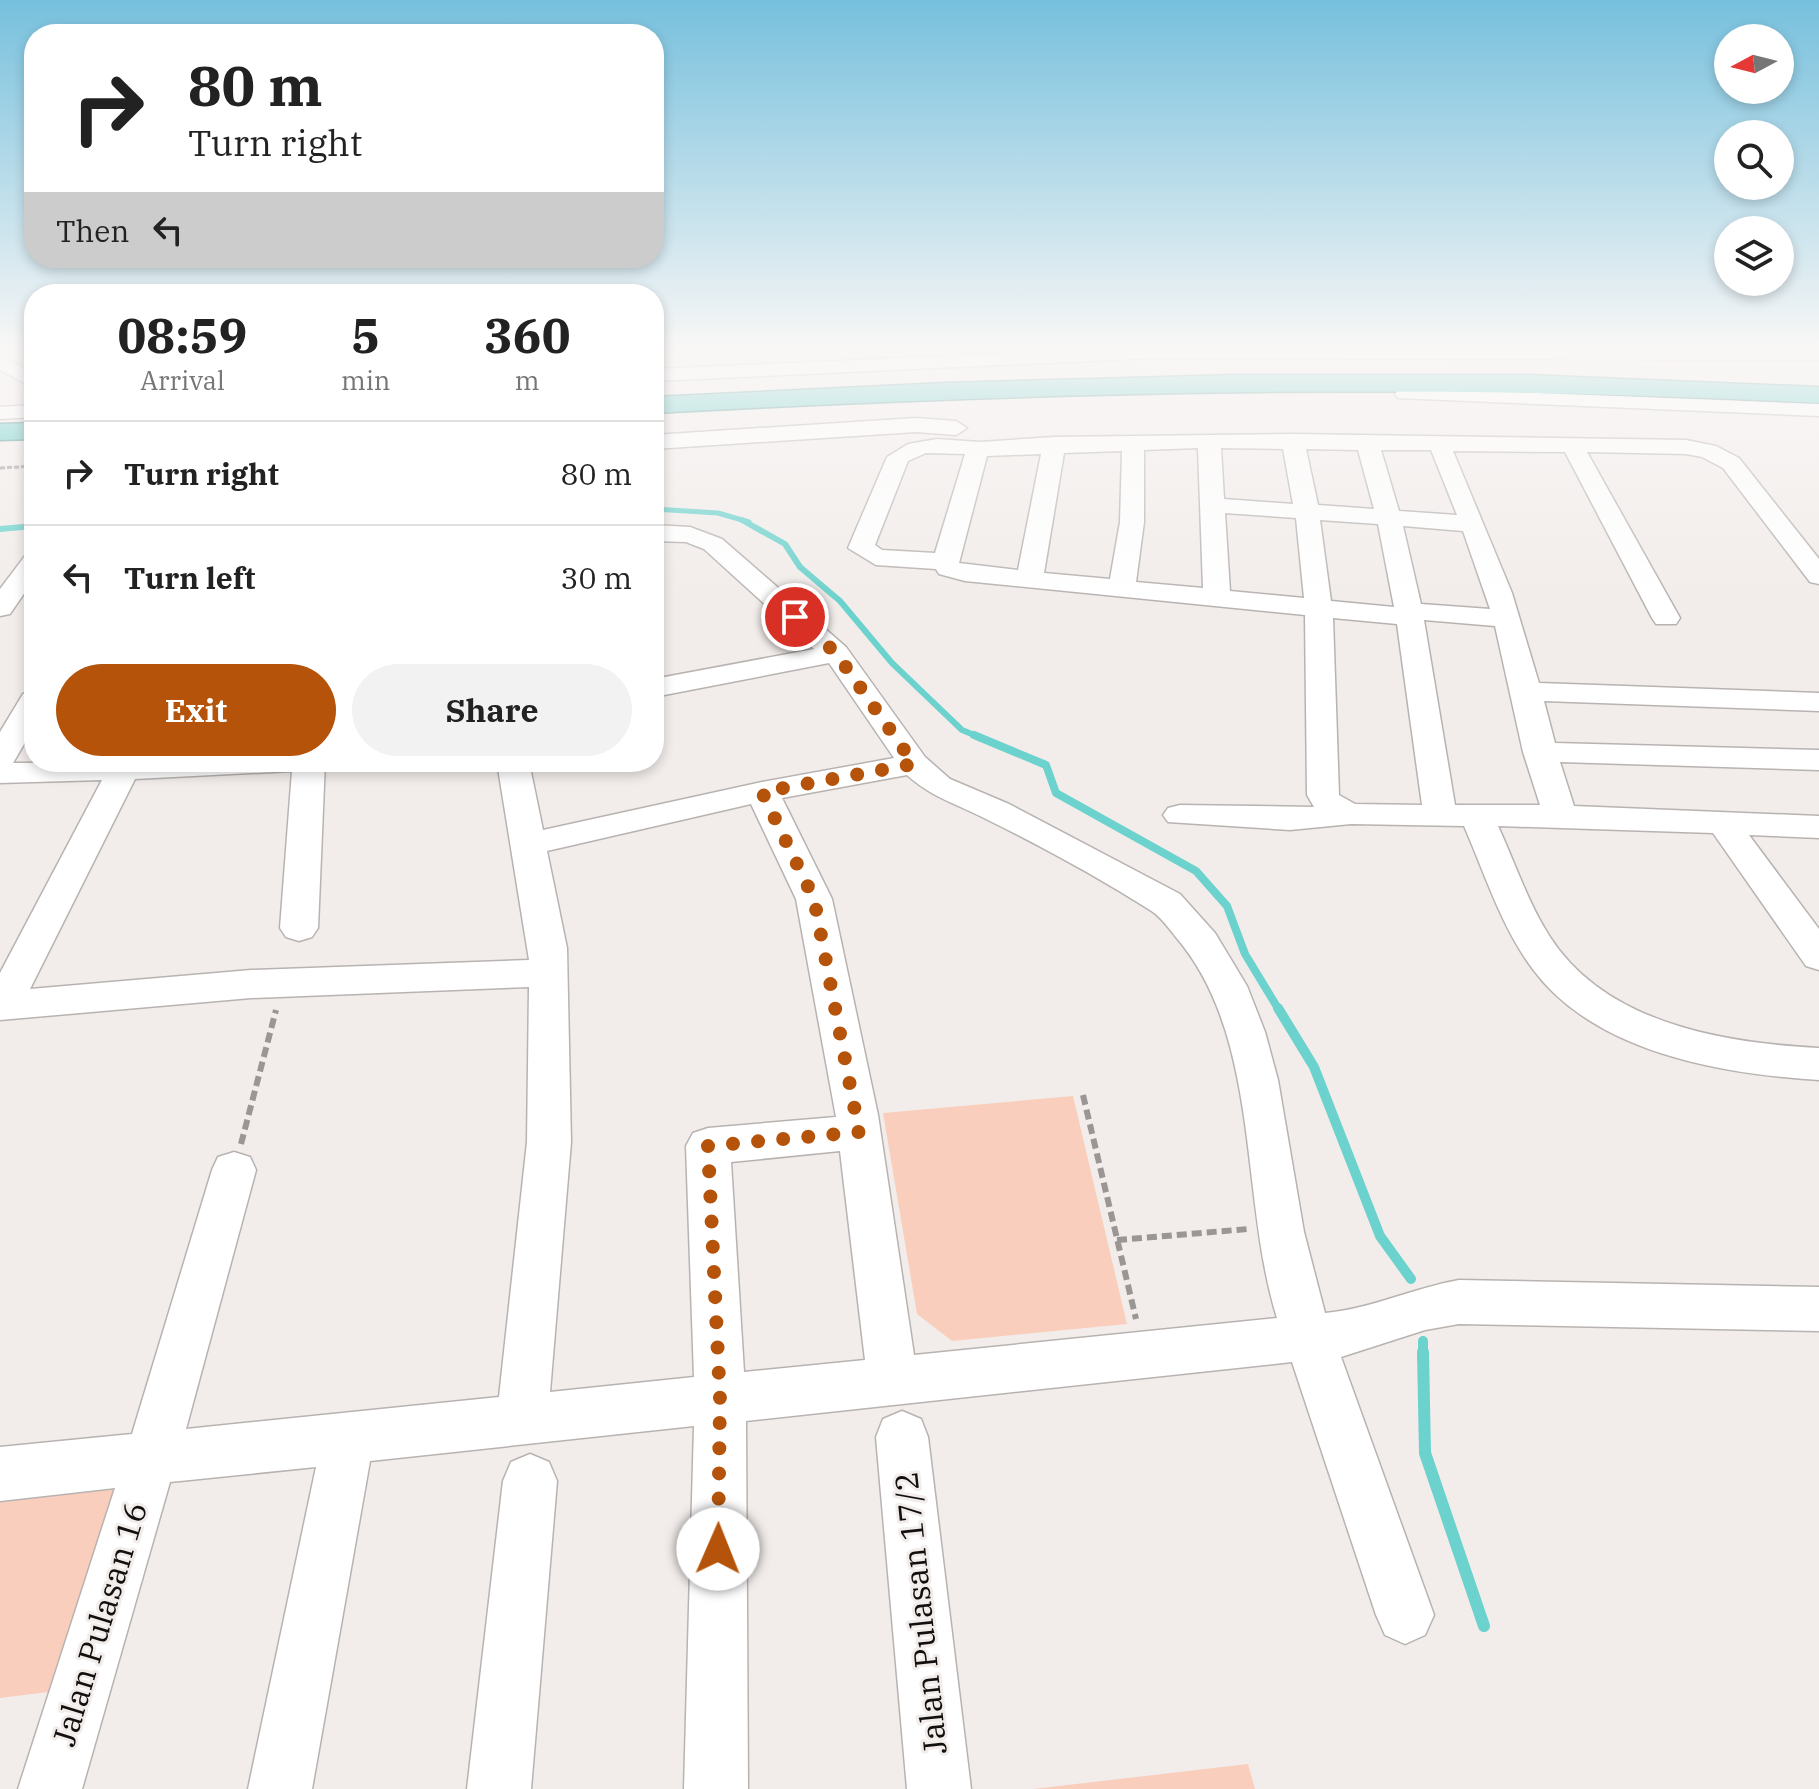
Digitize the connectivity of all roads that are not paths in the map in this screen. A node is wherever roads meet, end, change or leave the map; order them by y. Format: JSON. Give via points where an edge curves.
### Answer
{"nodes":[{"id":1,"x":775,"y":434,"type":"edge"},
{"id":2,"x":966,"y":434,"type":"edge"},
{"id":3,"x":664,"y":441,"type":"edge"},
{"id":4,"x":1209,"y":441,"type":"junction"},
{"id":5,"x":1293,"y":441,"type":"junction"},
{"id":6,"x":1133,"y":442,"type":"junction"},
{"id":7,"x":1367,"y":442,"type":"junction"},
{"id":8,"x":24,"y":443,"type":"edge"},
{"id":9,"x":0,"y":444,"type":"edge"},
{"id":10,"x":1054,"y":444,"type":"junction"},
{"id":11,"x":1439,"y":444,"type":"junction"},
{"id":12,"x":1573,"y":447,"type":"junction"},
{"id":13,"x":986,"y":448,"type":"junction"},
{"id":14,"x":1213,"y":505,"type":"junction"},
{"id":15,"x":1310,"y":512,"type":"junction"},
{"id":16,"x":1390,"y":518,"type":"junction"},
{"id":17,"x":1473,"y":524,"type":"junction"},
{"id":18,"x":664,"y":534,"type":"edge"},
{"id":19,"x":24,"y":559,"type":"edge"},
{"id":20,"x":946,"y":563,"type":"junction"},
{"id":21,"x":1819,"y":576,"type":"edge"},
{"id":22,"x":1030,"y":578,"type":"junction"},
{"id":23,"x":1122,"y":587,"type":"junction"},
{"id":24,"x":1217,"y":599,"type":"junction"},
{"id":25,"x":0,"y":608,"type":"edge"},
{"id":26,"x":1319,"y":611,"type":"junction"},
{"id":27,"x":1410,"y":614,"type":"junction"},
{"id":28,"x":1666,"y":618,"type":"dead end"},
{"id":29,"x":1507,"y":619,"type":"junction"},
{"id":30,"x":836,"y":653,"type":"junction"},
{"id":31,"x":664,"y":686,"type":"edge"},
{"id":32,"x":1524,"y":691,"type":"junction"},
{"id":33,"x":1819,"y":702,"type":"edge"},
{"id":34,"x":24,"y":717,"type":"edge"},
{"id":35,"x":1539,"y":752,"type":"junction"},
{"id":36,"x":0,"y":759,"type":"edge"},
{"id":37,"x":1819,"y":760,"type":"edge"},
{"id":38,"x":914,"y":764,"type":"junction"},
{"id":39,"x":24,"y":772,"type":"edge"},
{"id":40,"x":109,"y":772,"type":"edge"},
{"id":41,"x":308,"y":772,"type":"edge"},
{"id":42,"x":515,"y":772,"type":"edge"},
{"id":43,"x":0,"y":773,"type":"edge"},
{"id":44,"x":762,"y":792,"type":"junction"},
{"id":45,"x":1337,"y":811,"type":"junction"},
{"id":46,"x":1180,"y":815,"type":"dead end"},
{"id":47,"x":1458,"y":815,"type":"junction"},
{"id":48,"x":1560,"y":816,"type":"junction"},
{"id":49,"x":1723,"y":823,"type":"junction"},
{"id":50,"x":1819,"y":827,"type":"edge"},
{"id":51,"x":531,"y":844,"type":"junction"},
{"id":52,"x":299,"y":928,"type":"dead end"},
{"id":53,"x":1819,"y":957,"type":"edge"},
{"id":54,"x":548,"y":973,"type":"junction"},
{"id":55,"x":1,"y":1008,"type":"edge"},
{"id":56,"x":1819,"y":1064,"type":"edge"},
{"id":57,"x":858,"y":1124,"type":"junction"},
{"id":58,"x":234,"y":1170,"type":"road end"},
{"id":59,"x":1819,"y":1309,"type":"edge"},
{"id":60,"x":1310,"y":1338,"type":"junction"},
{"id":61,"x":893,"y":1381,"type":"junction"},
{"id":62,"x":720,"y":1399,"type":"junction"},
{"id":63,"x":522,"y":1420,"type":"junction"},
{"id":64,"x":902,"y":1437,"type":"dead end"},
{"id":65,"x":348,"y":1438,"type":"junction"},
{"id":66,"x":151,"y":1458,"type":"junction"},
{"id":67,"x":0,"y":1474,"type":"edge"},
{"id":68,"x":530,"y":1481,"type":"dead end"},
{"id":69,"x":1405,"y":1615,"type":"dead end"},
{"id":70,"x":50,"y":1789,"type":"edge"},
{"id":71,"x":280,"y":1789,"type":"edge"},
{"id":72,"x":499,"y":1789,"type":"edge"},
{"id":73,"x":716,"y":1789,"type":"edge"},
{"id":74,"x":939,"y":1789,"type":"edge"}],
"edges":[{"from":1,"to":3,"type":"street"},
{"from":2,"to":13,"type":"street"},
{"from":4,"to":5,"type":"street"},
{"from":4,"to":6,"type":"street"},
{"from":4,"to":14,"type":"street"},
{"from":5,"to":7,"type":"street"},
{"from":5,"to":15,"type":"street"},
{"from":6,"to":10,"type":"street"},
{"from":6,"to":23,"type":"street","via":[[1132,522]]},
{"from":7,"to":11,"type":"street"},
{"from":7,"to":16,"type":"street"},
{"from":8,"to":9,"type":"highway"},
{"from":10,"to":13,"type":"street"},
{"from":10,"to":22,"type":"street"},
{"from":11,"to":12,"type":"street"},
{"from":11,"to":17,"type":"street"},
{"from":12,"to":21,"type":"street","via":[[1686,447],[1718,455],[1731,463]]},
{"from":12,"to":28,"type":"street"},
{"from":13,"to":20,"type":"street","via":[[974,457]]},
{"from":13,"to":20,"type":"street","via":[[924,447],[900,454],[861,544],[866,554],[876,557]]},
{"from":14,"to":15,"type":"street"},
{"from":14,"to":24,"type":"street"},
{"from":15,"to":16,"type":"street"},
{"from":15,"to":26,"type":"street"},
{"from":16,"to":17,"type":"street"},
{"from":16,"to":27,"type":"street"},
{"from":17,"to":29,"type":"street"},
{"from":18,"to":30,"type":"street","via":[[690,535],[713,544]]},
{"from":19,"to":25,"type":"street"},
{"from":20,"to":22,"type":"street","via":[[965,573]]},
{"from":22,"to":23,"type":"street"},
{"from":23,"to":24,"type":"street"},
{"from":24,"to":26,"type":"street"},
{"from":26,"to":27,"type":"street"},
{"from":26,"to":45,"type":"street","via":[[1323,795]]},
{"from":27,"to":29,"type":"street"},
{"from":27,"to":47,"type":"street"},
{"from":29,"to":32,"type":"street"},
{"from":30,"to":31,"type":"street"},
{"from":30,"to":38,"type":"street"},
{"from":32,"to":33,"type":"street"},
{"from":32,"to":35,"type":"street"},
{"from":34,"to":36,"type":"street"},
{"from":35,"to":37,"type":"street"},
{"from":35,"to":48,"type":"street"},
{"from":38,"to":44,"type":"street"},
{"from":38,"to":60,"type":"street","via":[[938,786],[997,811],[1167,903],[1191,925],[1227,984],[1248,1034],[1260,1079],[1291,1281]]},
{"from":39,"to":43,"type":"street"},
{"from":40,"to":55,"type":"street"},
{"from":41,"to":52,"type":"street"},
{"from":42,"to":51,"type":"street"},
{"from":44,"to":51,"type":"street"},
{"from":44,"to":57,"type":"street","via":[[814,899]]},
{"from":45,"to":46,"type":"street","via":[[1342,816],[1309,819]]},
{"from":45,"to":47,"type":"street"},
{"from":47,"to":48,"type":"street"},
{"from":47,"to":56,"type":"street","via":[[1546,960],[1573,986],[1644,1027],[1698,1047],[1752,1060]]},
{"from":48,"to":49,"type":"street"},
{"from":49,"to":50,"type":"street"},
{"from":49,"to":53,"type":"street"},
{"from":51,"to":54,"type":"street"},
{"from":54,"to":55,"type":"street","via":[[284,982]]},
{"from":54,"to":63,"type":"street","via":[[549,1142]]},
{"from":57,"to":61,"type":"street"},
{"from":57,"to":62,"type":"street","via":[[708,1146]]},
{"from":58,"to":66,"type":"street","name":"Jalan Pulasan 16"},
{"from":59,"to":60,"type":"street","via":[[1459,1302],[1352,1333]]},
{"from":60,"to":61,"type":"street"},
{"from":60,"to":69,"type":"street"},
{"from":61,"to":62,"type":"street"},
{"from":62,"to":63,"type":"street"},
{"from":62,"to":73,"type":"street"},
{"from":63,"to":65,"type":"street"},
{"from":64,"to":74,"type":"street","name":"Jalan Pulasan 17/2"},
{"from":65,"to":66,"type":"street"},
{"from":65,"to":71,"type":"street"},
{"from":66,"to":67,"type":"street"},
{"from":66,"to":70,"type":"street","name":"Jalan Pulasan 16"},
{"from":68,"to":72,"type":"street"}]}
